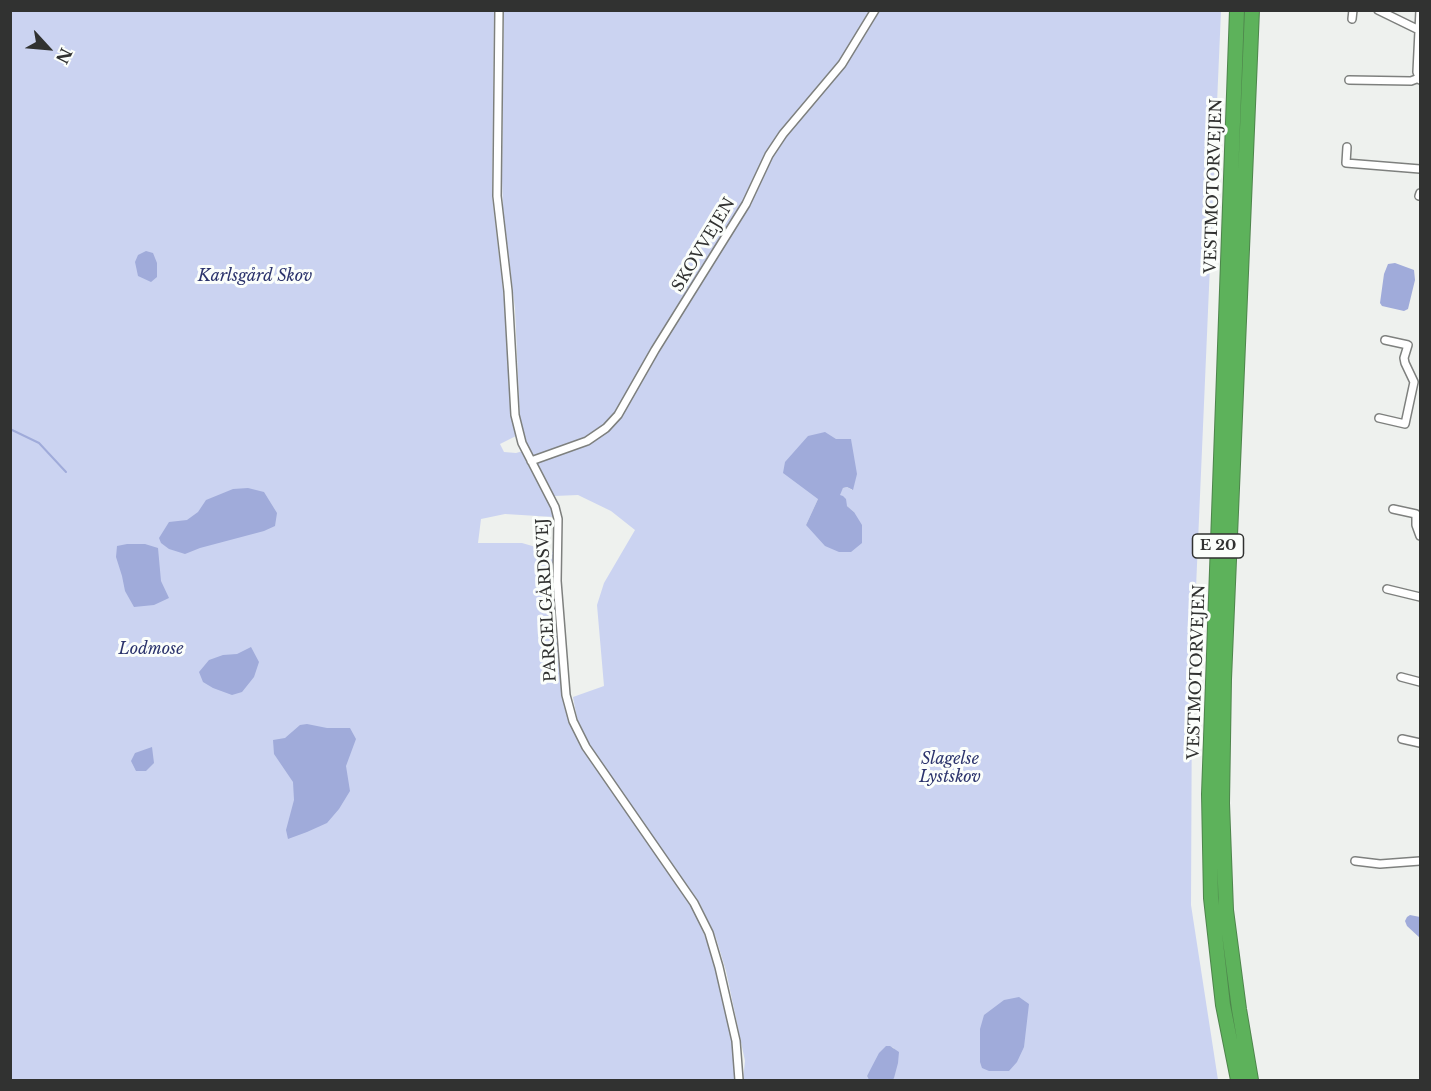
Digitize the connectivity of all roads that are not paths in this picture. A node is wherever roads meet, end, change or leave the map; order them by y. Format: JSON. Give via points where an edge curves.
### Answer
{"nodes":[{"id":1,"x":500,"y":10,"type":"edge"},
{"id":2,"x":875,"y":10,"type":"edge"},
{"id":3,"x":1237,"y":10,"type":"edge"},
{"id":4,"x":1252,"y":10,"type":"edge"},
{"id":5,"x":1353,"y":10,"type":"edge"},
{"id":6,"x":1378,"y":10,"type":"edge"},
{"id":7,"x":1420,"y":10,"type":"edge"},
{"id":8,"x":1352,"y":19,"type":"dead end"},
{"id":9,"x":1419,"y":30,"type":"edge"},
{"id":10,"x":1420,"y":79,"type":"edge"},
{"id":11,"x":1349,"y":80,"type":"dead end"},
{"id":12,"x":1347,"y":147,"type":"dead end"},
{"id":13,"x":1420,"y":169,"type":"edge"},
{"id":14,"x":1385,"y":340,"type":"dead end"},
{"id":15,"x":1417,"y":381,"type":"edge"},
{"id":16,"x":1379,"y":418,"type":"dead end"},
{"id":17,"x":531,"y":461,"type":"junction"},
{"id":18,"x":1393,"y":509,"type":"dead end"},
{"id":19,"x":1420,"y":537,"type":"edge"},
{"id":20,"x":1387,"y":589,"type":"dead end"},
{"id":21,"x":1420,"y":597,"type":"edge"},
{"id":22,"x":1401,"y":677,"type":"dead end"},
{"id":23,"x":1420,"y":682,"type":"edge"},
{"id":24,"x":1402,"y":739,"type":"dead end"},
{"id":25,"x":1420,"y":743,"type":"edge"},
{"id":26,"x":1355,"y":861,"type":"dead end"},
{"id":27,"x":1420,"y":861,"type":"edge"},
{"id":28,"x":739,"y":1080,"type":"edge"},
{"id":29,"x":1238,"y":1080,"type":"edge"},
{"id":30,"x":1251,"y":1080,"type":"edge"}],
"edges":[{"from":1,"to":17,"type":"street","name":"PARCELGÅRDSVEJ","via":[[497,196],[508,291],[515,415]]},
{"from":2,"to":17,"type":"street","name":"SKOVVEJEN","via":[[842,64],[769,155],[746,204],[618,415],[587,441]]},
{"from":3,"to":29,"type":"highway","name":"VESTMOTORVEJEN","number":"E 20","via":[[1209,794],[1211,898],[1223,1005]]},
{"from":4,"to":30,"type":"highway","name":"VESTMOTORVEJEN","number":"E 20","via":[[1222,803],[1226,910]]},
{"from":5,"to":8,"type":"street"},
{"from":6,"to":9,"type":"street"},
{"from":7,"to":9,"type":"street"},
{"from":9,"to":10,"type":"street"},
{"from":10,"to":11,"type":"street"},
{"from":12,"to":13,"type":"street","via":[[1346,163]]},
{"from":14,"to":15,"type":"street","via":[[1408,345],[1405,363]]},
{"from":15,"to":16,"type":"street","via":[[1405,424]]},
{"from":17,"to":28,"type":"street","name":"PARCELGÅRDSVEJ","via":[[558,519],[557,581],[566,695],[573,721],[586,747],[694,903],[708,933],[736,1041]]},
{"from":18,"to":19,"type":"street","via":[[1416,514]]},
{"from":20,"to":21,"type":"street"},
{"from":22,"to":23,"type":"street"},
{"from":24,"to":25,"type":"street"},
{"from":26,"to":27,"type":"street"}]}
